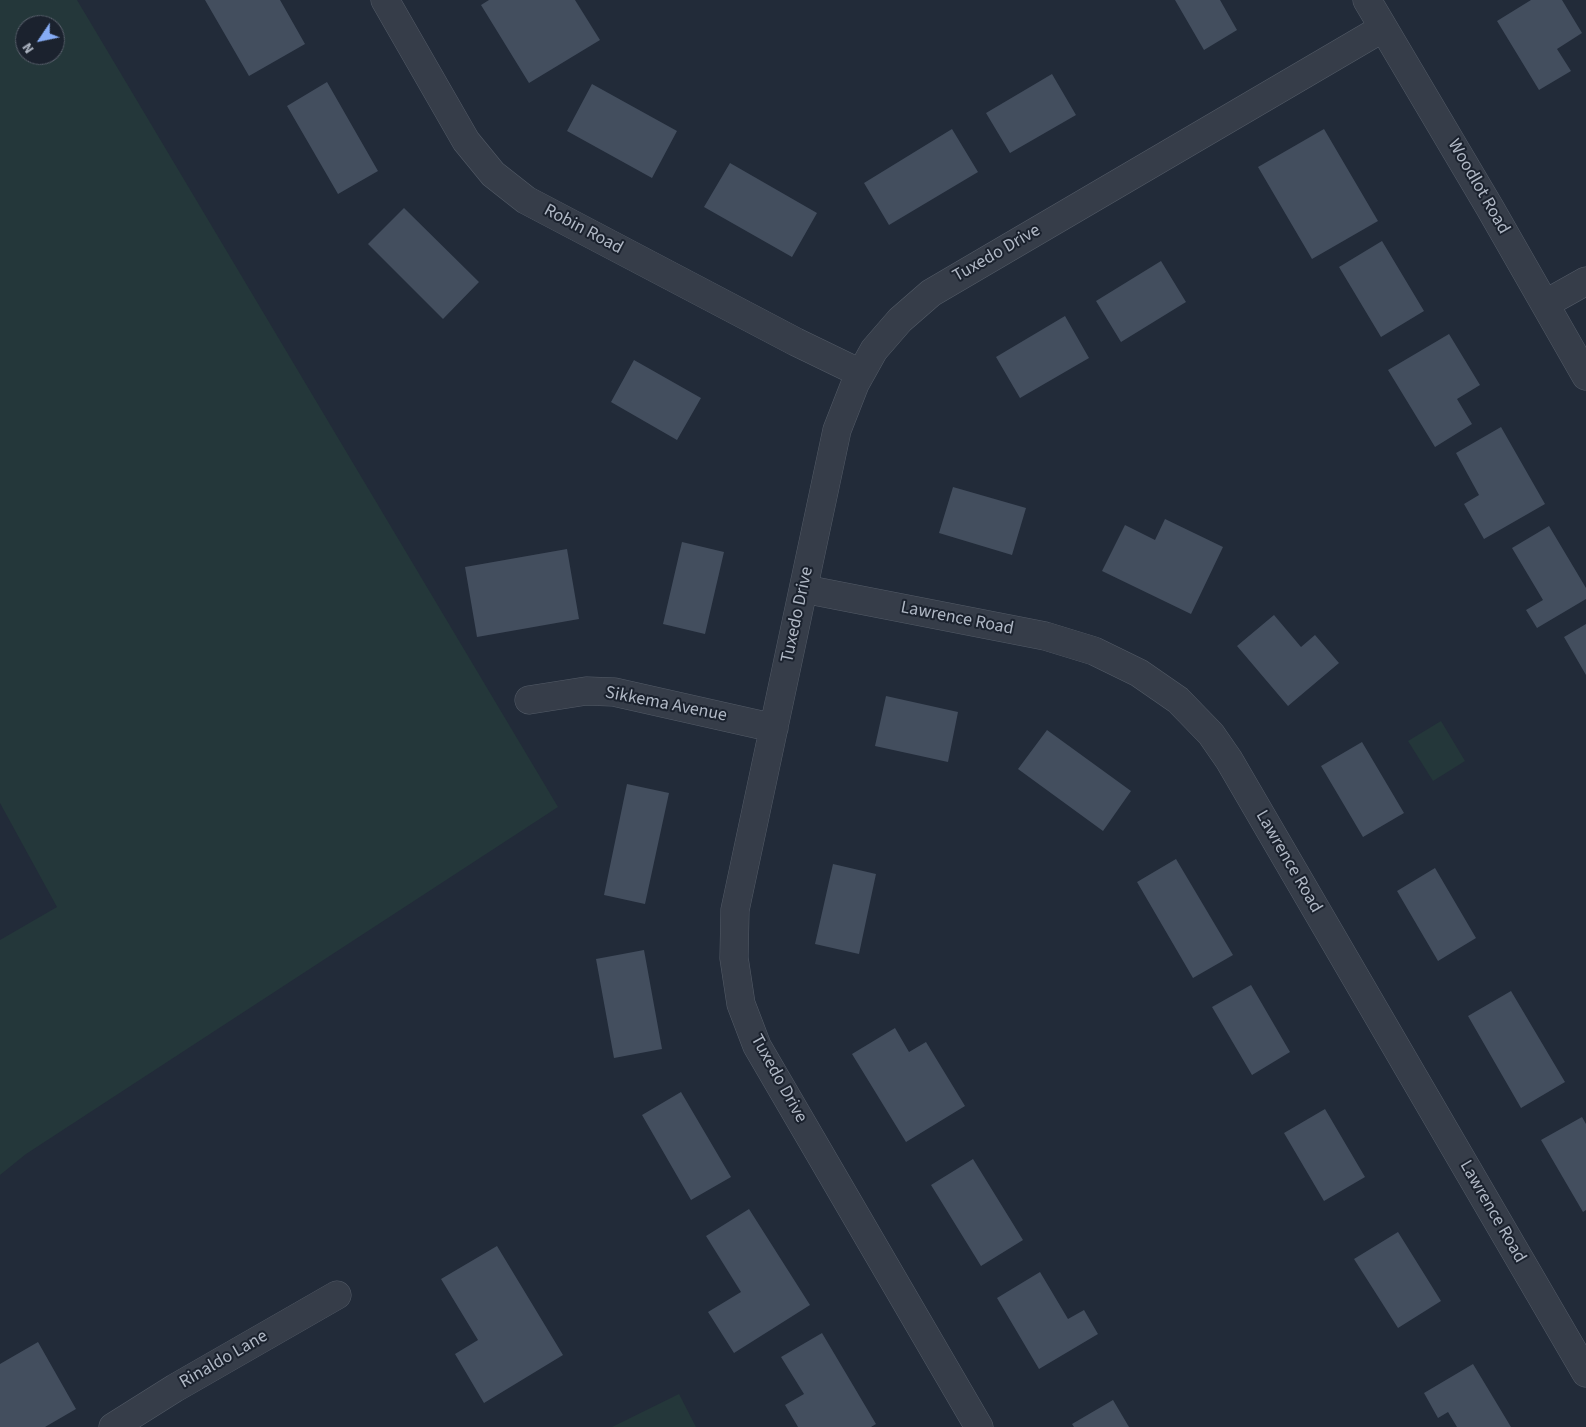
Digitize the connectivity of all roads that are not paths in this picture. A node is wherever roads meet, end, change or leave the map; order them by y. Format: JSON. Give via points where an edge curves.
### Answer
{"nodes":[{"id":1,"x":386,"y":0,"type":"edge"},
{"id":2,"x":1367,"y":0,"type":"edge"},
{"id":3,"x":1384,"y":28,"type":"junction"},
{"id":4,"x":1586,"y":280,"type":"edge"},
{"id":5,"x":1545,"y":304,"type":"junction"},
{"id":6,"x":860,"y":373,"type":"junction"},
{"id":7,"x":1586,"y":376,"type":"edge"},
{"id":8,"x":804,"y":589,"type":"junction"},
{"id":9,"x":529,"y":700,"type":"dead end"},
{"id":10,"x":774,"y":728,"type":"junction"},
{"id":11,"x":337,"y":1295,"type":"dead end"},
{"id":12,"x":1586,"y":1373,"type":"edge"},
{"id":13,"x":113,"y":1427,"type":"edge"},
{"id":14,"x":979,"y":1427,"type":"edge"}],
"edges":[{"from":1,"to":6,"type":"street","name":"Robin Road","via":[[466,141],[492,174],[535,204]]},
{"from":2,"to":3,"type":"street","name":"Woodlot Road"},
{"from":3,"to":5,"type":"street","name":"Woodlot Road"},
{"from":3,"to":6,"type":"street","name":"Tuxedo Drive","via":[[931,293],[900,320],[874,350]]},
{"from":4,"to":5,"type":"street"},
{"from":5,"to":7,"type":"street","name":"Woodlot Road"},
{"from":6,"to":8,"type":"street","name":"Tuxedo Drive","via":[[837,430]]},
{"from":8,"to":10,"type":"street","name":"Tuxedo Drive"},
{"from":8,"to":12,"type":"street","name":"Lawrence Road","via":[[1045,636],[1094,651],[1139,672],[1178,700],[1211,734],[1229,760]]},
{"from":9,"to":10,"type":"street","name":"Sikkema Avenue","via":[[586,691],[614,692]]},
{"from":10,"to":14,"type":"street","name":"Tuxedo Drive","via":[[735,910],[734,958],[741,1004],[757,1046]]},
{"from":11,"to":13,"type":"street","name":"Rinaldo Lane"}]}
